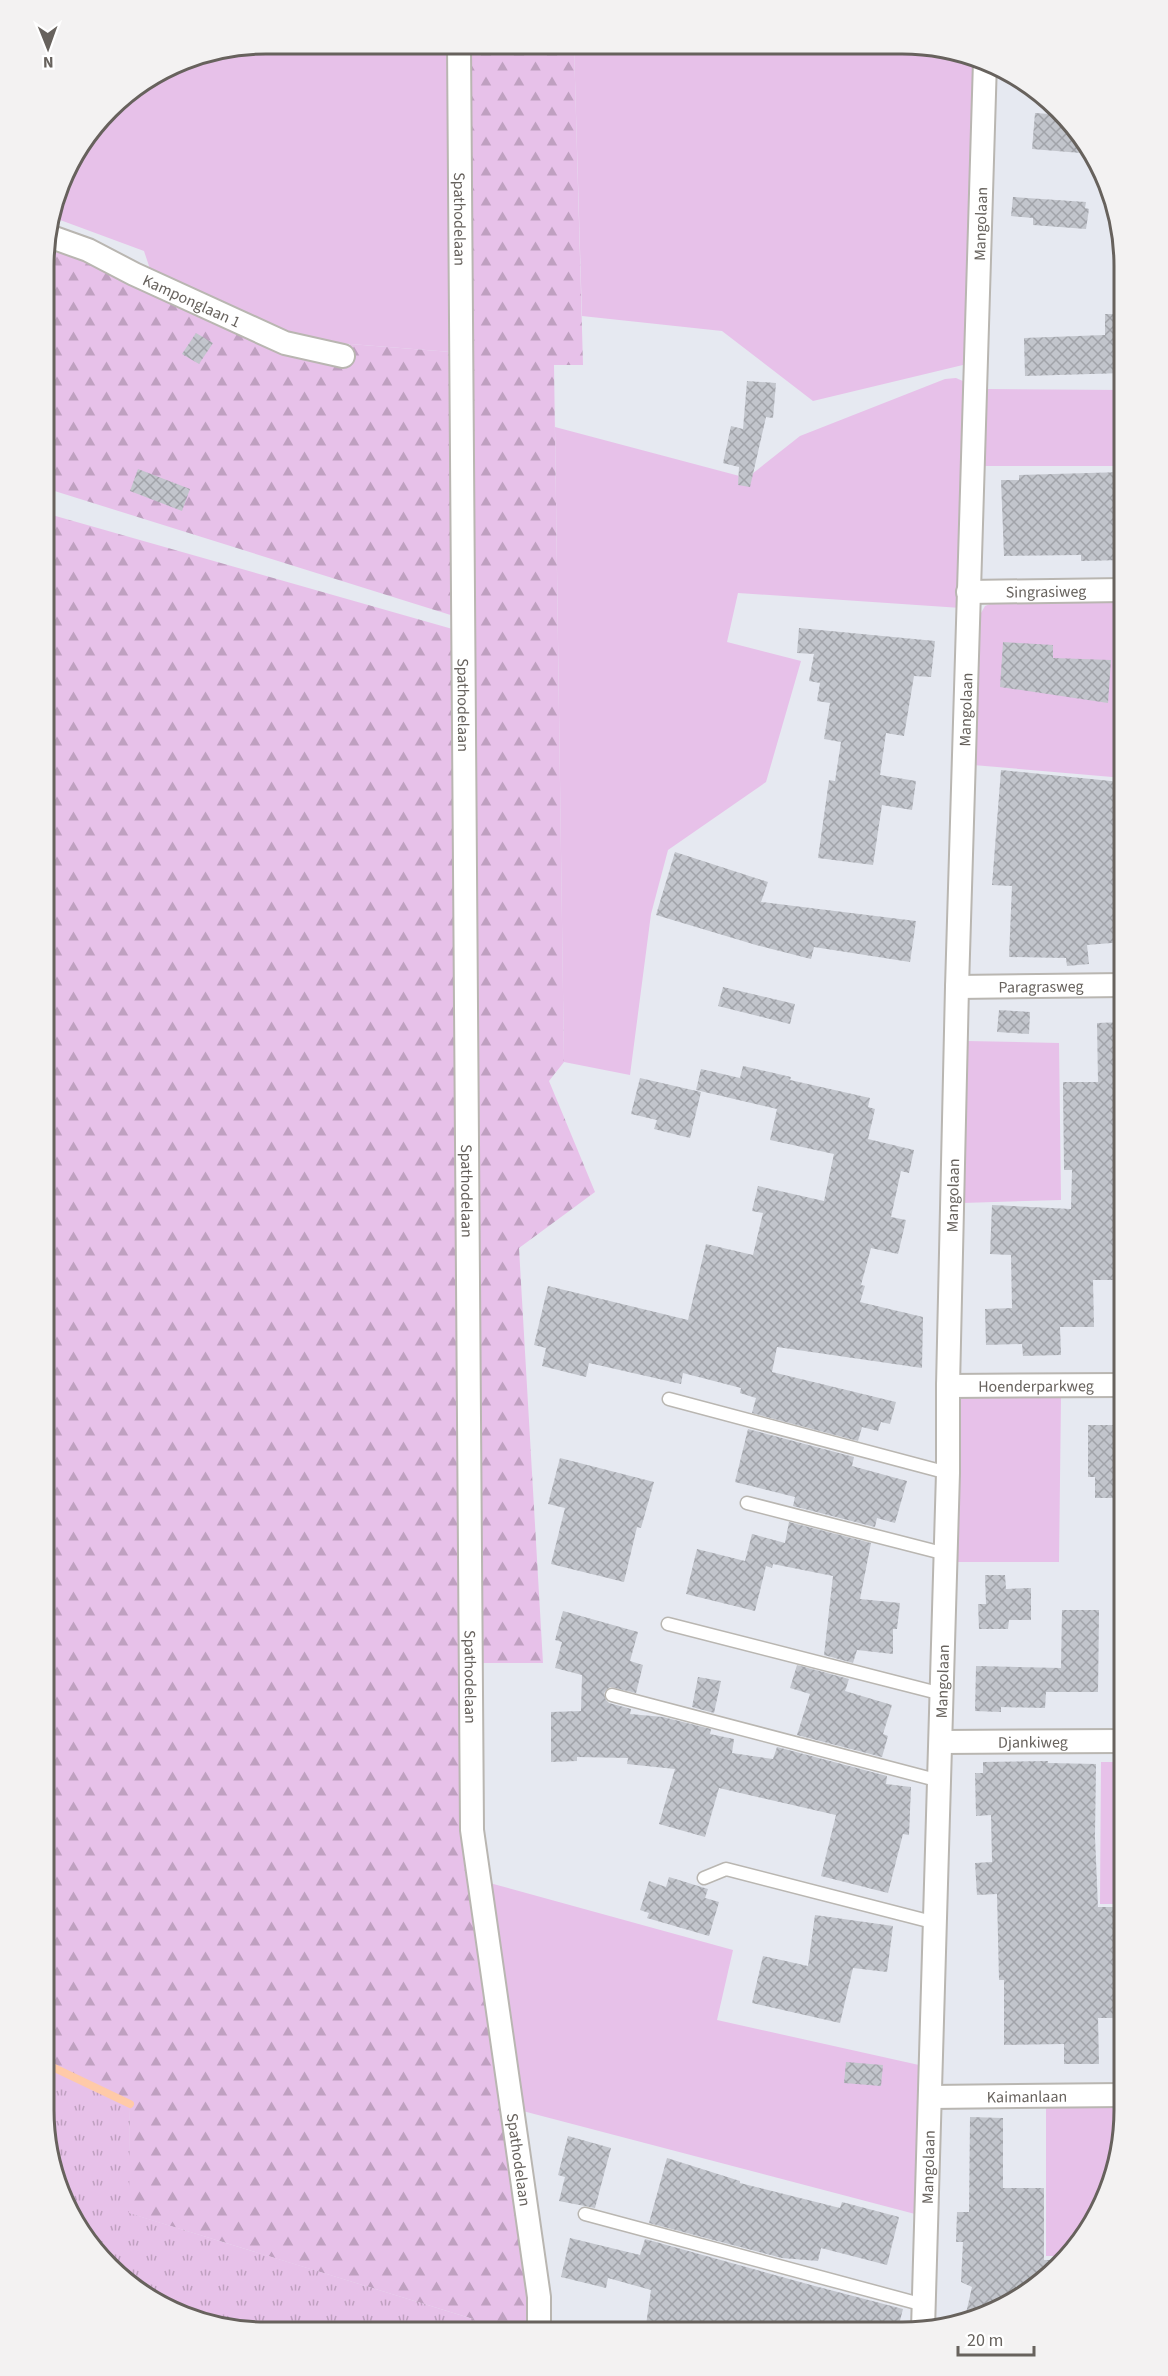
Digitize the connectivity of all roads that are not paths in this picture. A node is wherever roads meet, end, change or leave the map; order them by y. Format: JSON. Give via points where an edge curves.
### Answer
{"nodes":[{"id":1,"x":459,"y":54,"type":"edge"},
{"id":2,"x":985,"y":71,"type":"edge"},
{"id":3,"x":56,"y":239,"type":"edge"},
{"id":4,"x":343,"y":356,"type":"dead end"},
{"id":5,"x":1114,"y":590,"type":"edge"},
{"id":6,"x":968,"y":592,"type":"junction"},
{"id":7,"x":1114,"y":985,"type":"edge"},
{"id":8,"x":957,"y":987,"type":"junction"},
{"id":9,"x":1114,"y":1385,"type":"edge"},
{"id":10,"x":948,"y":1386,"type":"junction"},
{"id":11,"x":669,"y":1399,"type":"dead end"},
{"id":12,"x":948,"y":1473,"type":"junction"},
{"id":13,"x":747,"y":1503,"type":"dead end"},
{"id":14,"x":946,"y":1554,"type":"junction"},
{"id":15,"x":668,"y":1624,"type":"dead end"},
{"id":16,"x":942,"y":1694,"type":"junction"},
{"id":17,"x":612,"y":1695,"type":"dead end"},
{"id":18,"x":1114,"y":1741,"type":"edge"},
{"id":19,"x":941,"y":1742,"type":"junction"},
{"id":20,"x":940,"y":1781,"type":"junction"},
{"id":21,"x":704,"y":1878,"type":"dead end"},
{"id":22,"x":936,"y":1923,"type":"junction"},
{"id":23,"x":1114,"y":2095,"type":"edge"},
{"id":24,"x":931,"y":2097,"type":"junction"},
{"id":25,"x":585,"y":2214,"type":"dead end"},
{"id":26,"x":924,"y":2305,"type":"junction"},
{"id":27,"x":923,"y":2321,"type":"edge"},
{"id":28,"x":539,"y":2322,"type":"edge"}],
"edges":[{"from":1,"to":28,"type":"street","name":"Spathodelaan","via":[[472,1830],[539,2297]]},
{"from":2,"to":6,"type":"street","name":"Mangolaan"},
{"from":3,"to":4,"type":"street","name":"Kamponglaan 1","via":[[285,343]]},
{"from":5,"to":6,"type":"street","name":"Singrasiweg"},
{"from":6,"to":8,"type":"street","name":"Mangolaan"},
{"from":7,"to":8,"type":"street","name":"Paragrasweg"},
{"from":8,"to":10,"type":"street","name":"Mangolaan"},
{"from":9,"to":10,"type":"street","name":"Hoenderparkweg"},
{"from":10,"to":12,"type":"street","name":"Mangolaan"},
{"from":11,"to":12,"type":"lane"},
{"from":12,"to":14,"type":"street","name":"Mangolaan"},
{"from":13,"to":14,"type":"lane"},
{"from":14,"to":16,"type":"street","name":"Mangolaan"},
{"from":15,"to":16,"type":"lane"},
{"from":16,"to":19,"type":"street","name":"Mangolaan"},
{"from":17,"to":20,"type":"lane"},
{"from":18,"to":19,"type":"street","name":"Djankiweg"},
{"from":19,"to":20,"type":"street","name":"Mangolaan"},
{"from":20,"to":22,"type":"street","name":"Mangolaan"},
{"from":21,"to":22,"type":"lane","via":[[726,1869]]},
{"from":22,"to":24,"type":"street","name":"Mangolaan"},
{"from":23,"to":24,"type":"street","name":"Kaimanlaan"},
{"from":24,"to":26,"type":"street","name":"Mangolaan"},
{"from":25,"to":26,"type":"lane"},
{"from":26,"to":27,"type":"street","name":"Mangolaan"}]}
